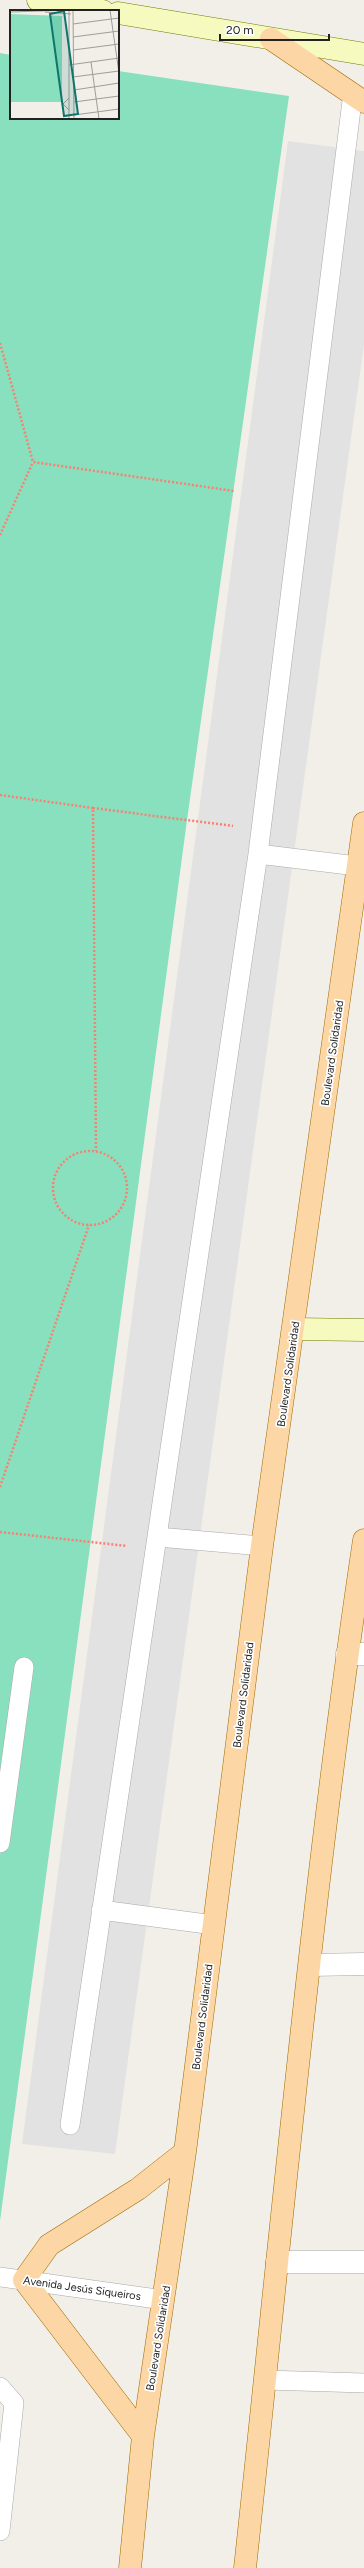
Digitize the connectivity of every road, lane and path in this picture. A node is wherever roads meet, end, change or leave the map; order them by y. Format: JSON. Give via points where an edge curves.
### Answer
{"nodes":[{"id":1,"x":38,"y":0,"type":"edge"},
{"id":2,"x":98,"y":10,"type":"edge"},
{"id":3,"x":119,"y":13,"type":"edge"},
{"id":4,"x":271,"y":39,"type":"junction"},
{"id":5,"x":364,"y":54,"type":"edge"},
{"id":6,"x":358,"y":98,"type":"edge"},
{"id":7,"x":0,"y":343,"type":"edge"},
{"id":8,"x":33,"y":462,"type":"junction"},
{"id":9,"x":234,"y":491,"type":"dead end"},
{"id":10,"x":0,"y":535,"type":"edge"},
{"id":11,"x":0,"y":795,"type":"edge"},
{"id":12,"x":93,"y":808,"type":"junction"},
{"id":13,"x":364,"y":823,"type":"edge"},
{"id":14,"x":261,"y":829,"type":"junction"},
{"id":15,"x":258,"y":854,"type":"junction"},
{"id":16,"x":357,"y":866,"type":"junction"},
{"id":17,"x":96,"y":1151,"type":"junction"},
{"id":18,"x":89,"y":1225,"type":"junction"},
{"id":19,"x":294,"y":1329,"type":"junction"},
{"id":20,"x":364,"y":1330,"type":"edge"},
{"id":21,"x":0,"y":1487,"type":"edge"},
{"id":22,"x":0,"y":1532,"type":"edge"},
{"id":23,"x":364,"y":1540,"type":"edge"},
{"id":24,"x":158,"y":1544,"type":"junction"},
{"id":25,"x":262,"y":1546,"type":"junction"},
{"id":26,"x":355,"y":1654,"type":"edge"},
{"id":27,"x":24,"y":1667,"type":"dead end"},
{"id":28,"x":0,"y":1843,"type":"edge"},
{"id":29,"x":101,"y":1910,"type":"junction"},
{"id":30,"x":214,"y":1925,"type":"junction"},
{"id":31,"x":364,"y":1964,"type":"edge"},
{"id":32,"x":311,"y":1965,"type":"junction"},
{"id":33,"x":70,"y":2125,"type":"dead end"},
{"id":34,"x":185,"y":2152,"type":"junction"},
{"id":35,"x":277,"y":2262,"type":"junction"},
{"id":36,"x":364,"y":2262,"type":"edge"},
{"id":37,"x":0,"y":2277,"type":"edge"},
{"id":38,"x":24,"y":2280,"type":"junction"},
{"id":39,"x":164,"y":2300,"type":"junction"},
{"id":40,"x":265,"y":2380,"type":"junction"},
{"id":41,"x":364,"y":2383,"type":"edge"},
{"id":42,"x":0,"y":2387,"type":"edge"},
{"id":43,"x":143,"y":2436,"type":"junction"},
{"id":44,"x":0,"y":2531,"type":"edge"},
{"id":45,"x":130,"y":2568,"type":"edge"},
{"id":46,"x":245,"y":2568,"type":"edge"}],
"edges":[{"from":1,"to":2,"type":"main road"},
{"from":3,"to":4,"type":"main road"},
{"from":4,"to":5,"type":"main road"},
{"from":4,"to":6,"type":"main road"},
{"from":6,"to":14,"type":"lane"},
{"from":7,"to":8,"type":"path"},
{"from":8,"to":9,"type":"path"},
{"from":8,"to":10,"type":"path"},
{"from":11,"to":12,"type":"path"},
{"from":12,"to":14,"type":"path"},
{"from":12,"to":17,"type":"path"},
{"from":13,"to":16,"type":"main road","name":"Boulevard Solidaridad"},
{"from":14,"to":15,"type":"lane"},
{"from":15,"to":16,"type":"lane"},
{"from":15,"to":24,"type":"lane"},
{"from":16,"to":19,"type":"main road","name":"Boulevard Solidaridad"},
{"from":17,"to":18,"type":"path","via":[[108,1155],[118,1163],[124,1173],[127,1191],[121,1209],[112,1218]]},
{"from":17,"to":18,"type":"path","via":[[84,1150],[62,1161],[55,1171],[52,1184],[53,1196],[65,1216],[76,1223]]},
{"from":18,"to":21,"type":"path"},
{"from":19,"to":20,"type":"main road"},
{"from":19,"to":25,"type":"main road","name":"Boulevard Solidaridad"},
{"from":22,"to":24,"type":"path"},
{"from":23,"to":26,"type":"main road"},
{"from":24,"to":25,"type":"lane"},
{"from":24,"to":29,"type":"lane"},
{"from":25,"to":30,"type":"main road","name":"Boulevard Solidaridad"},
{"from":26,"to":32,"type":"main road"},
{"from":27,"to":28,"type":"lane"},
{"from":29,"to":30,"type":"lane"},
{"from":29,"to":33,"type":"lane"},
{"from":30,"to":34,"type":"main road","name":"Boulevard Solidaridad"},
{"from":31,"to":32,"type":"street"},
{"from":32,"to":35,"type":"main road"},
{"from":34,"to":38,"type":"main road","via":[[138,2189],[49,2245]]},
{"from":34,"to":39,"type":"main road","name":"Boulevard Solidaridad"},
{"from":35,"to":36,"type":"street"},
{"from":35,"to":40,"type":"main road"},
{"from":37,"to":38,"type":"lane","name":"Avenida Jesús Siqueiros"},
{"from":38,"to":39,"type":"lane","name":"Avenida Jesús Siqueiros"},
{"from":38,"to":43,"type":"main road"},
{"from":39,"to":43,"type":"main road","name":"Boulevard Solidaridad"},
{"from":40,"to":41,"type":"lane"},
{"from":40,"to":46,"type":"main road"},
{"from":42,"to":44,"type":"lane","via":[[14,2403]]},
{"from":43,"to":45,"type":"main road","name":"Boulevard Solidaridad"}]}
